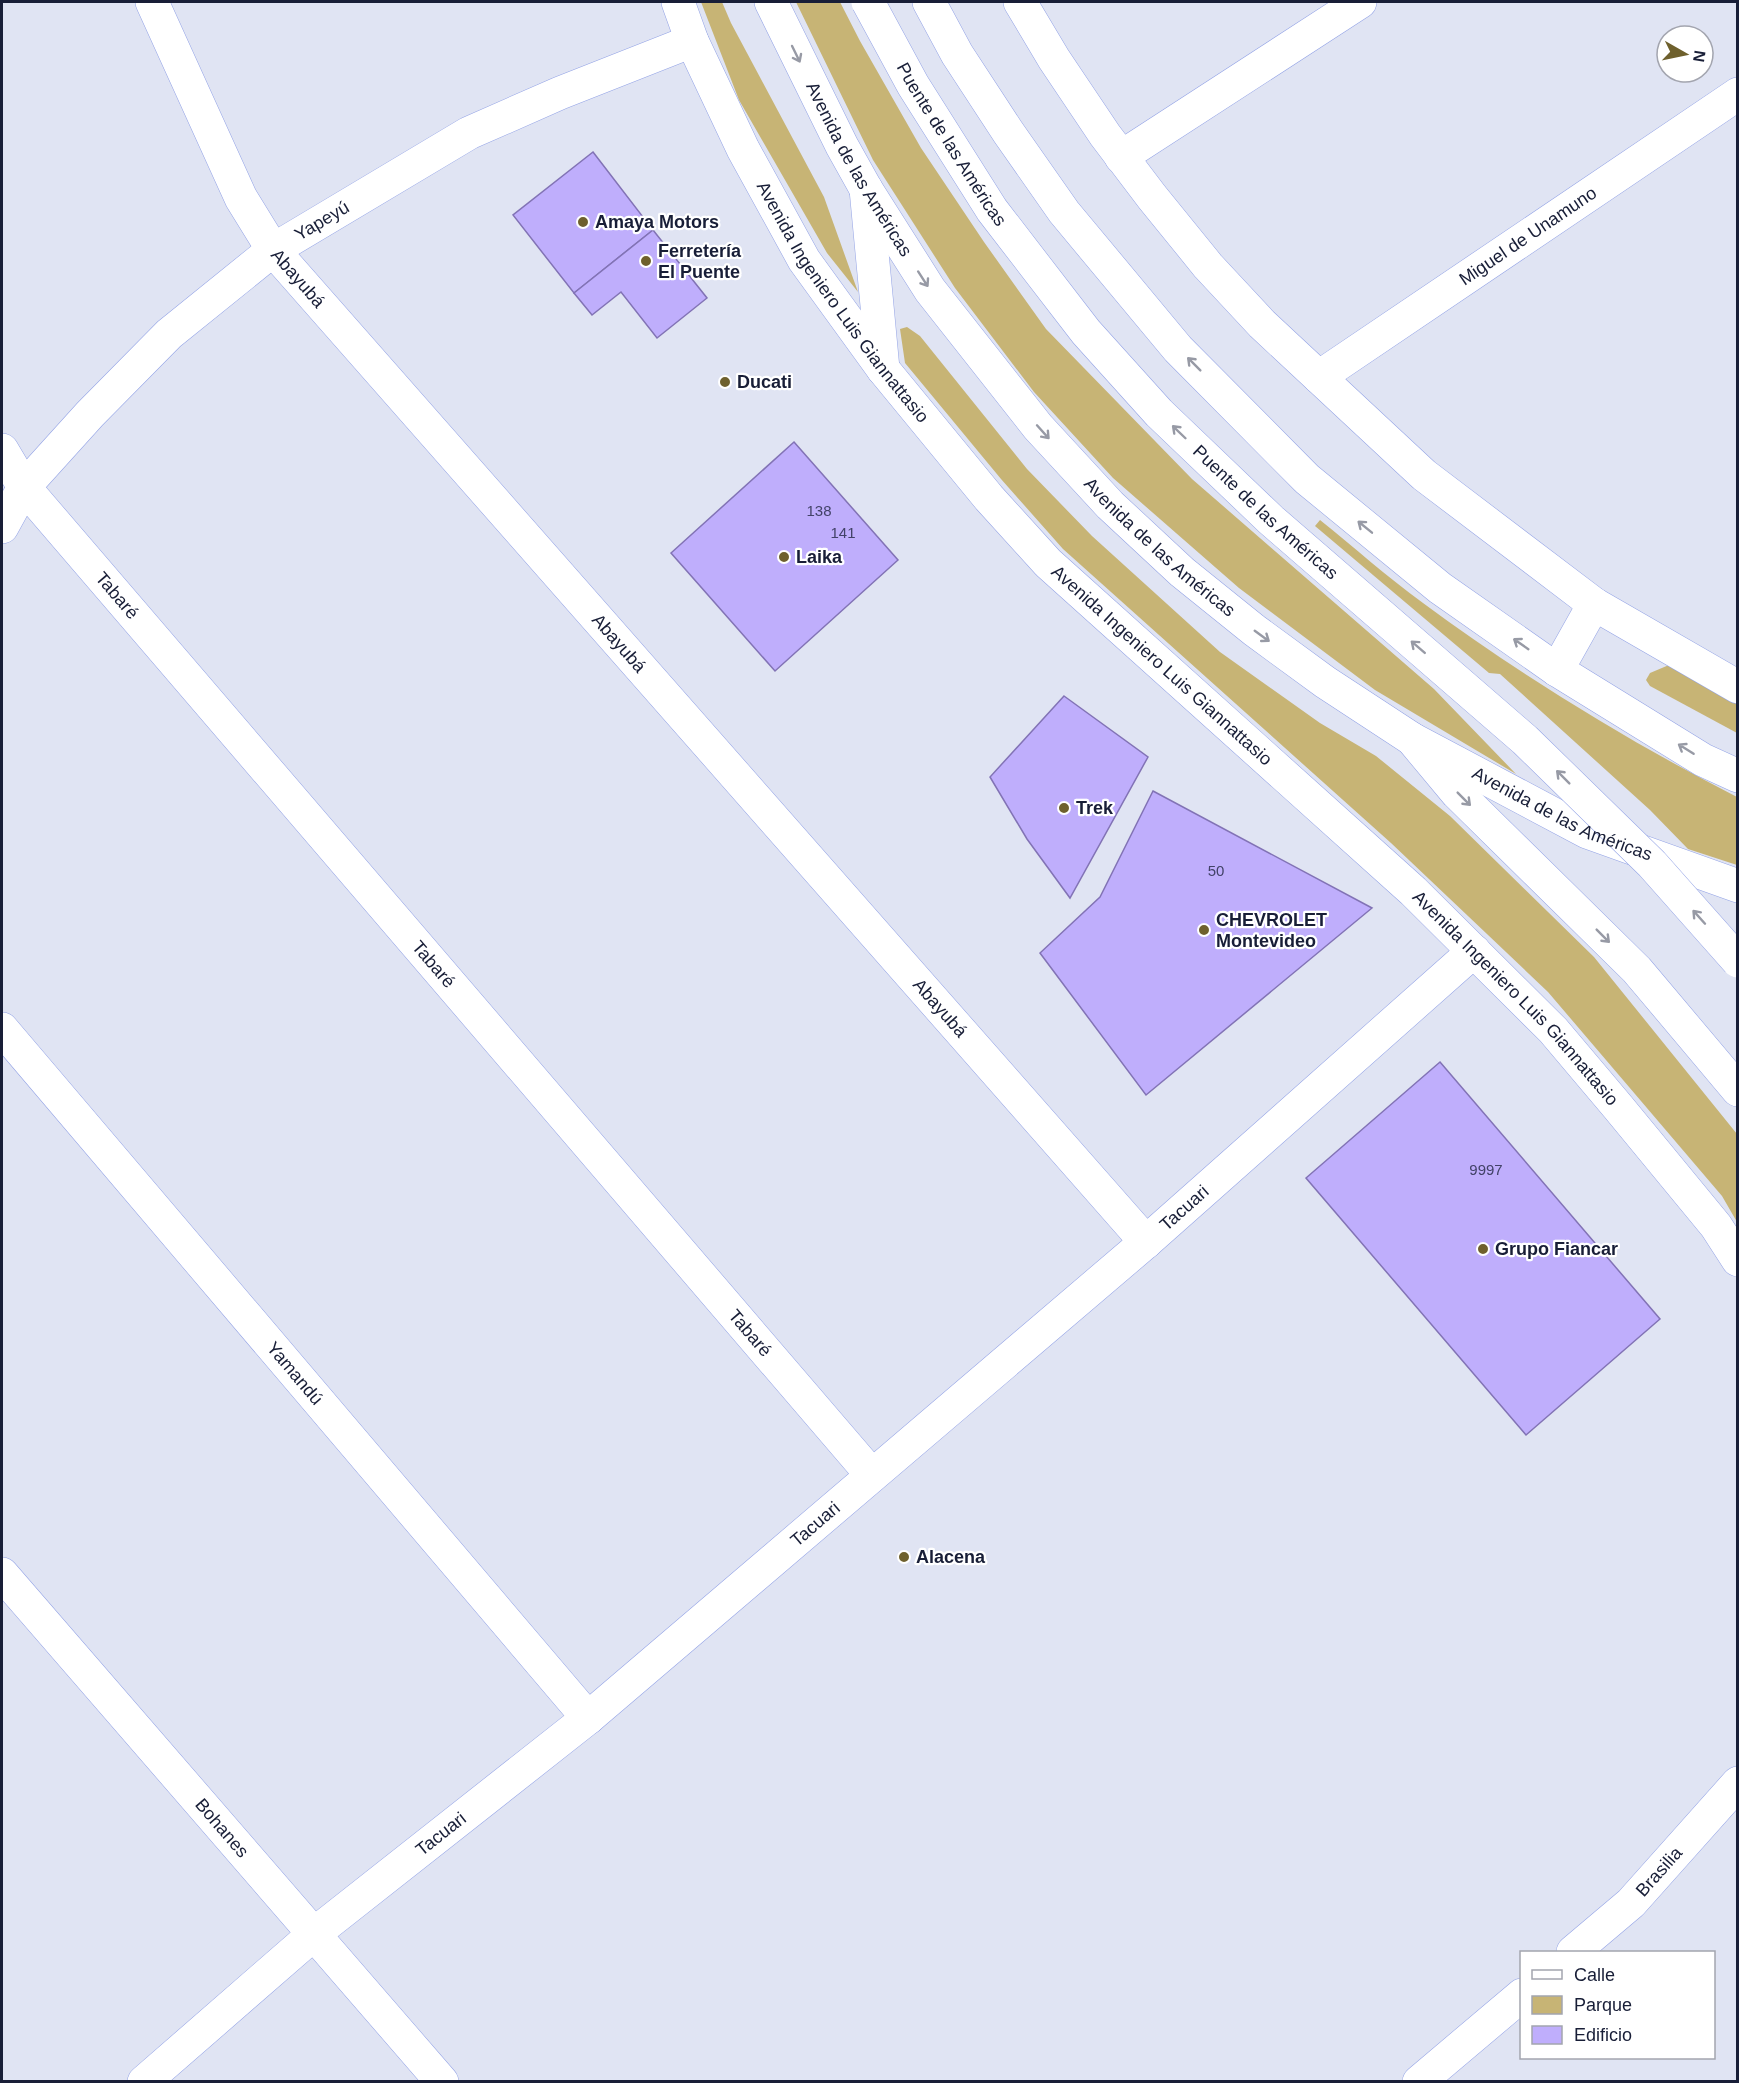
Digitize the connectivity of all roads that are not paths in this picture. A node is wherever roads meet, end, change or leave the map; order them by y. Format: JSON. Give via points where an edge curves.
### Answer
{"nodes":[{"id":1,"x":152,"y":2,"type":"edge"},
{"id":2,"x":678,"y":2,"type":"edge"},
{"id":3,"x":771,"y":2,"type":"edge"},
{"id":4,"x":868,"y":2,"type":"edge"},
{"id":5,"x":929,"y":2,"type":"edge"},
{"id":6,"x":1020,"y":2,"type":"edge"},
{"id":7,"x":1360,"y":2,"type":"edge"},
{"id":8,"x":692,"y":41,"type":"junction"},
{"id":9,"x":1737,"y":94,"type":"edge"},
{"id":10,"x":1121,"y":157,"type":"junction"},
{"id":11,"x":866,"y":189,"type":"junction"},
{"id":12,"x":273,"y":250,"type":"junction"},
{"id":13,"x":883,"y":369,"type":"junction"},
{"id":14,"x":1319,"y":377,"type":"junction"},
{"id":15,"x":2,"y":450,"type":"edge"},
{"id":16,"x":24,"y":487,"type":"junction"},
{"id":17,"x":2,"y":526,"type":"edge"},
{"id":18,"x":1593,"y":604,"type":"junction"},
{"id":19,"x":1557,"y":669,"type":"junction"},
{"id":20,"x":1737,"y":687,"type":"edge"},
{"id":21,"x":1412,"y":739,"type":"junction"},
{"id":22,"x":1737,"y":776,"type":"edge"},
{"id":23,"x":1737,"y":886,"type":"edge"},
{"id":24,"x":1474,"y":951,"type":"junction"},
{"id":25,"x":1737,"y":961,"type":"edge"},
{"id":26,"x":2,"y":1029,"type":"edge"},
{"id":27,"x":1737,"y":1090,"type":"edge"},
{"id":28,"x":1146,"y":1242,"type":"junction"},
{"id":29,"x":1737,"y":1260,"type":"edge"},
{"id":30,"x":871,"y":1474,"type":"junction"},
{"id":31,"x":2,"y":1574,"type":"edge"},
{"id":32,"x":588,"y":1718,"type":"junction"},
{"id":33,"x":1737,"y":1783,"type":"edge"},
{"id":34,"x":314,"y":1934,"type":"junction"},
{"id":35,"x":1575,"y":1951,"type":"edge"},
{"id":36,"x":1520,"y":1996,"type":"edge"},
{"id":37,"x":144,"y":2082,"type":"edge"},
{"id":38,"x":442,"y":2082,"type":"edge"},
{"id":39,"x":1419,"y":2082,"type":"edge"}],
"edges":[{"from":1,"to":12,"type":"main road","name":"Abayubá","via":[[241,198]]},
{"from":2,"to":8,"type":"main road","name":"Avenida Ingeniero Luis Giannattasio"},
{"from":3,"to":11,"type":"main road","name":"Avenida de las Américas","one_way":true},
{"from":25,"to":4,"type":"main road","name":"Puente de las Américas","one_way":true,"bridge":true,"via":[[1652,864],[1525,740],[1271,520],[1159,413],[1086,333],[992,210],[913,85]]},
{"from":19,"to":5,"type":"main road","one_way":true,"via":[[1440,588],[1307,479],[1178,349],[1052,194],[957,54]]},
{"from":6,"to":10,"type":"main road"},
{"from":7,"to":10,"type":"main road"},
{"from":8,"to":12,"type":"main road","name":"Yapeyú","via":[[469,133]]},
{"from":8,"to":13,"type":"main road","name":"Avenida Ingeniero Luis Giannattasio","via":[[743,149],[804,260]]},
{"from":9,"to":14,"type":"main road","name":"Miguel de Unamuno"},
{"from":10,"to":14,"type":"main road","via":[[1208,267]]},
{"from":11,"to":13,"type":"main road"},
{"from":11,"to":21,"type":"main road","name":"Avenida de las Américas","one_way":true,"via":[[930,290],[1038,427],[1110,505],[1182,572],[1254,630]]},
{"from":12,"to":16,"type":"main road","name":"Yapeyú","via":[[169,334]]},
{"from":12,"to":28,"type":"main road","name":"Abayubá"},
{"from":13,"to":24,"type":"main road","name":"Avenida Ingeniero Luis Giannattasio","via":[[1048,563],[1413,891]]},
{"from":14,"to":18,"type":"main road","via":[[1424,475]]},
{"from":15,"to":16,"type":"main road","name":"Tabaré"},
{"from":16,"to":17,"type":"main road","name":"Yapeyú"},
{"from":16,"to":30,"type":"main road","name":"Tabaré"},
{"from":18,"to":19,"type":"main road"},
{"from":18,"to":20,"type":"main road"},
{"from":22,"to":19,"type":"main road","one_way":true},
{"from":21,"to":23,"type":"main road","name":"Avenida de las Américas","via":[[1587,832]]},
{"from":21,"to":27,"type":"main road","one_way":true,"via":[[1457,793],[1637,970]]},
{"from":24,"to":28,"type":"main road","name":"Tacuari"},
{"from":24,"to":29,"type":"main road","name":"Avenida Ingeniero Luis Giannattasio","via":[[1553,1030],[1716,1226]]},
{"from":26,"to":32,"type":"main road","name":"Yamandú"},
{"from":28,"to":30,"type":"main road","name":"Tacuari"},
{"from":30,"to":32,"type":"main road","name":"Tacuari"},
{"from":31,"to":34,"type":"main road","name":"Bohanes"},
{"from":32,"to":34,"type":"main road","name":"Tacuari"},
{"from":33,"to":35,"type":"main road","name":"Brasilia","via":[[1631,1903]]},
{"from":34,"to":37,"type":"main road","name":"Tacuari"},
{"from":34,"to":38,"type":"main road","name":"Bohanes"},
{"from":36,"to":39,"type":"main road"}]}
